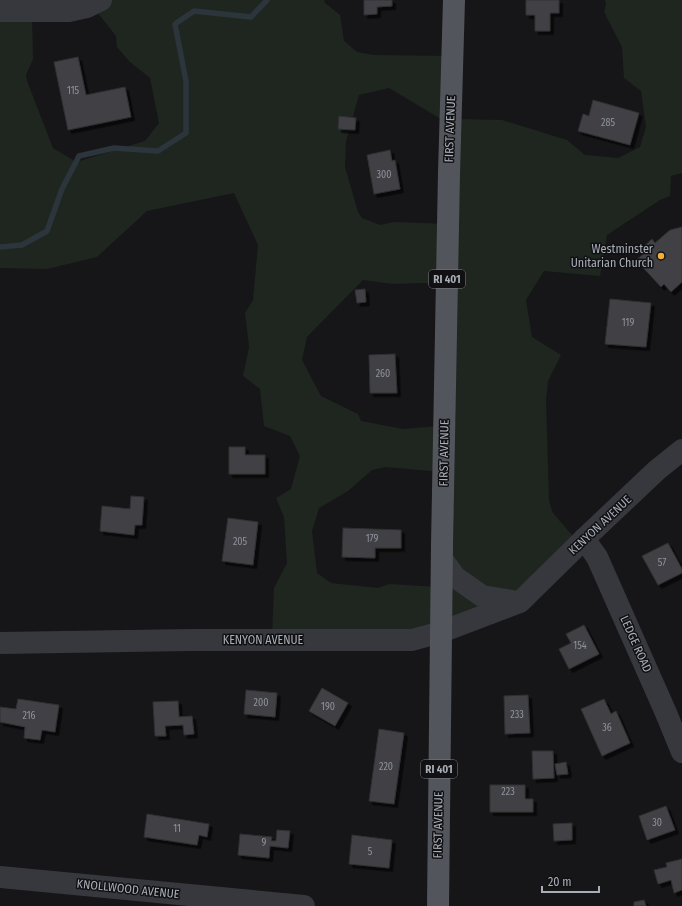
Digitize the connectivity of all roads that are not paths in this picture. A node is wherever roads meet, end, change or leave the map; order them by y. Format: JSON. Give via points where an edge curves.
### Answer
{"nodes":[{"id":1,"x":101,"y":0,"type":"edge"},
{"id":2,"x":454,"y":0,"type":"edge"},
{"id":3,"x":0,"y":11,"type":"edge"},
{"id":4,"x":682,"y":450,"type":"edge"},
{"id":5,"x":584,"y":539,"type":"junction"},
{"id":6,"x":442,"y":559,"type":"junction"},
{"id":7,"x":520,"y":602,"type":"junction"},
{"id":8,"x":441,"y":632,"type":"junction"},
{"id":9,"x":0,"y":643,"type":"edge"},
{"id":10,"x":682,"y":752,"type":"edge"},
{"id":11,"x":0,"y":877,"type":"edge"},
{"id":12,"x":304,"y":906,"type":"edge"},
{"id":13,"x":438,"y":906,"type":"edge"}],
"edges":[{"from":1,"to":3,"type":"street","via":[[87,7],[69,11]]},
{"from":2,"to":6,"type":"main road","name":"FIRST AVENUE","number":"RI 401"},
{"from":4,"to":5,"type":"street","name":"KENYON AVENUE","via":[[657,470]]},
{"from":5,"to":7,"type":"street","name":"KENYON AVENUE"},
{"from":5,"to":10,"type":"street","name":"LEDGE ROAD","via":[[597,557]]},
{"from":6,"to":7,"type":"street","via":[[455,577],[482,596]]},
{"from":6,"to":8,"type":"main road","name":"FIRST AVENUE","number":"RI 401"},
{"from":7,"to":8,"type":"street","name":"KENYON AVENUE"},
{"from":8,"to":9,"type":"street","name":"KENYON AVENUE","via":[[412,640],[392,641],[191,640]]},
{"from":8,"to":13,"type":"main road","name":"FIRST AVENUE","number":"RI 401"},
{"from":11,"to":12,"type":"street","name":"KNOLLWOOD AVENUE"}]}
